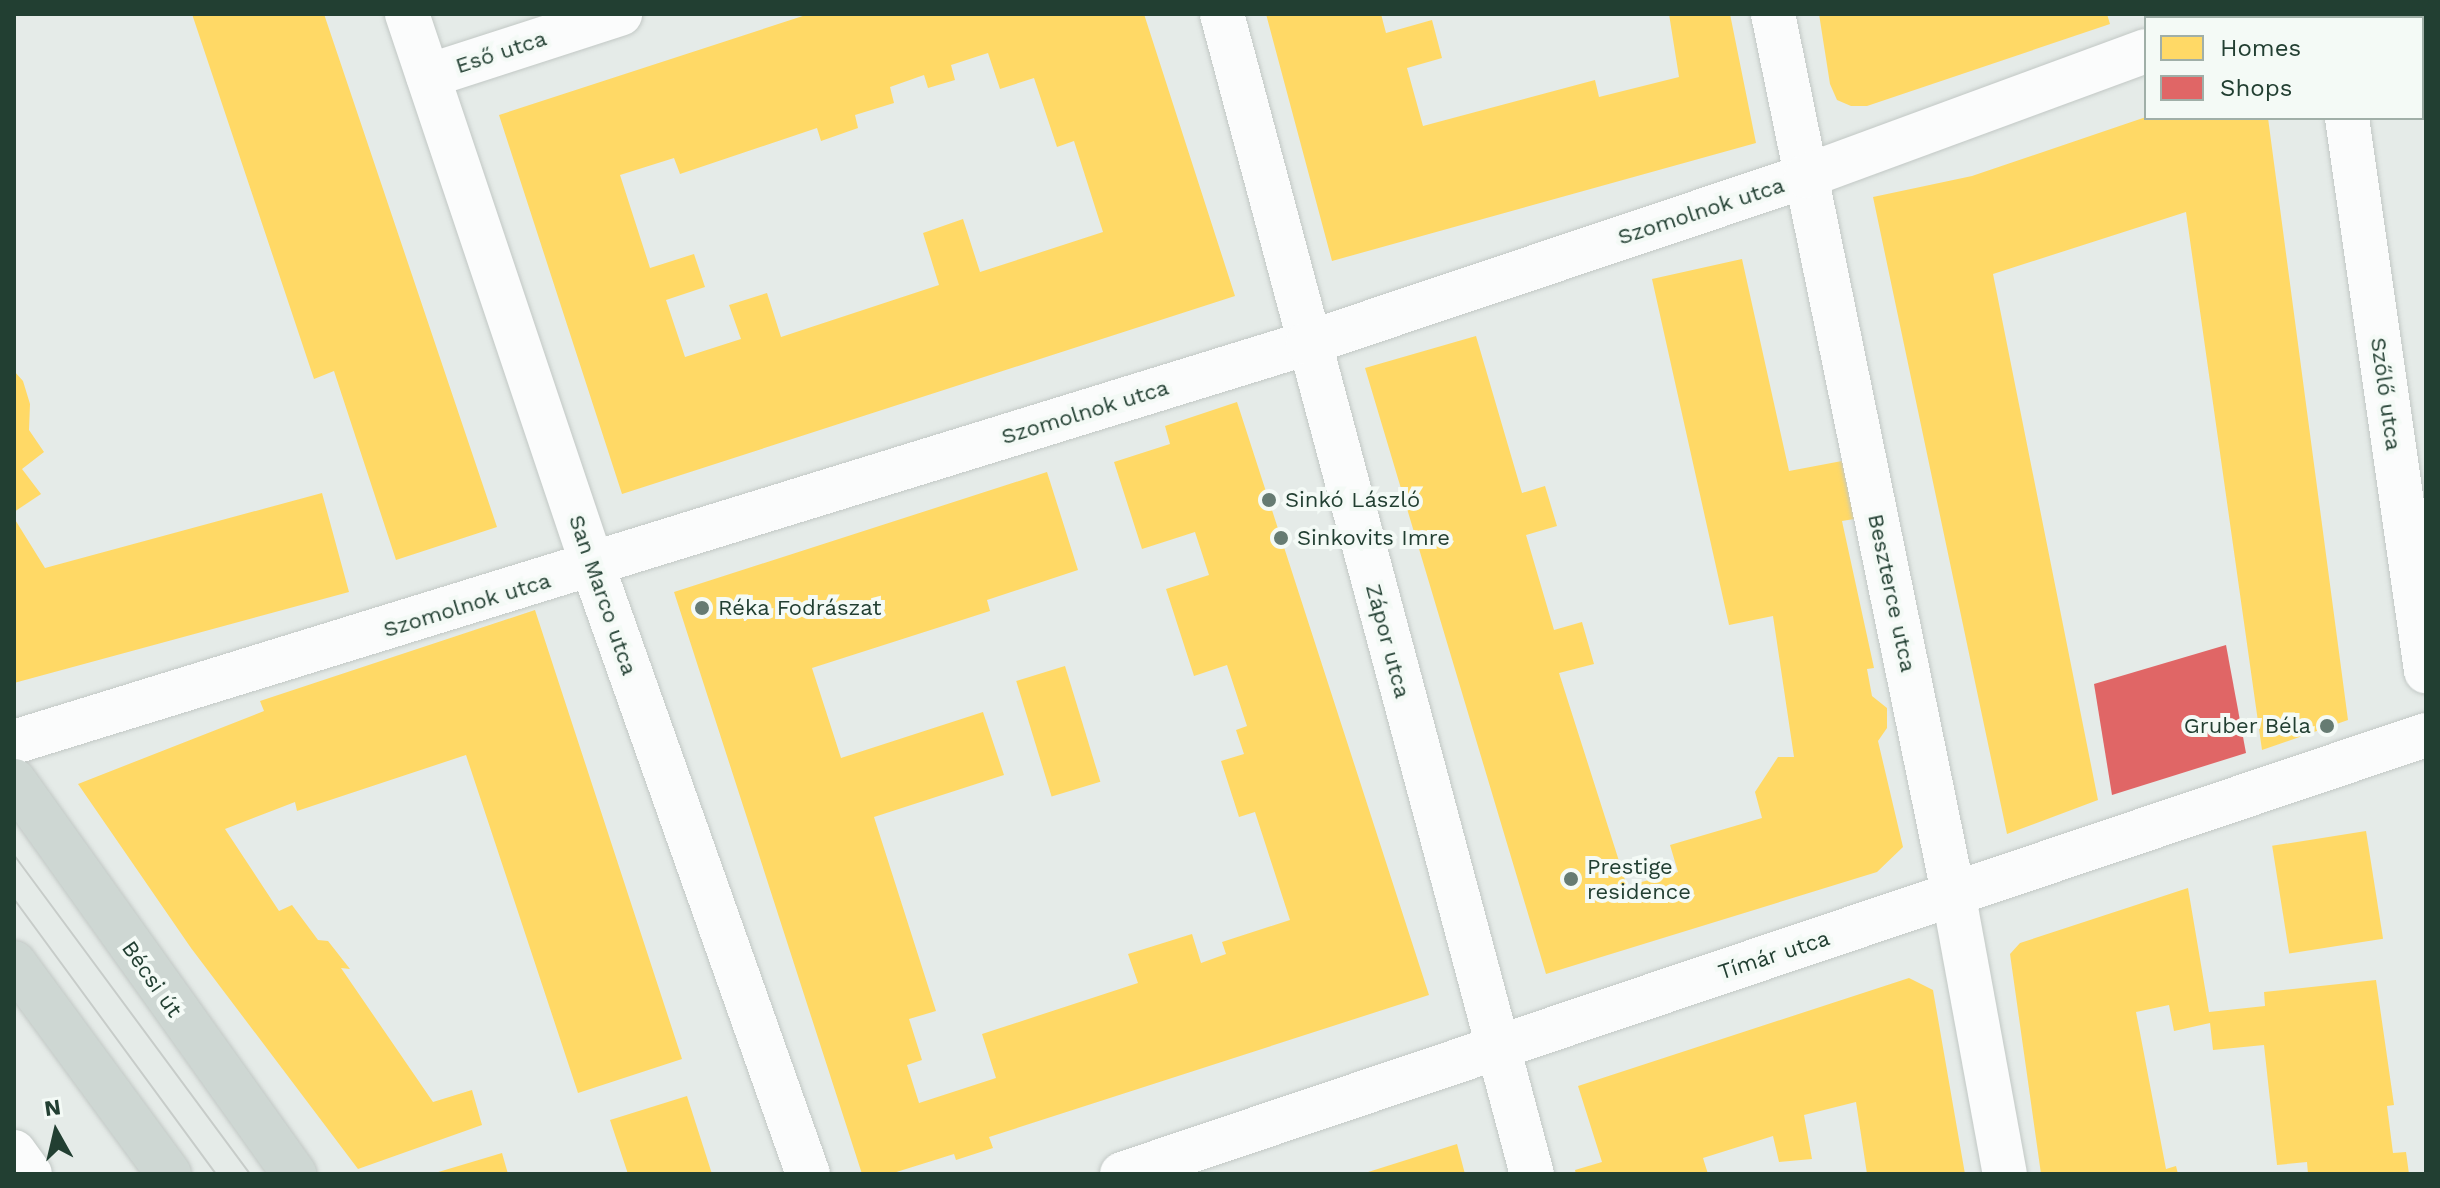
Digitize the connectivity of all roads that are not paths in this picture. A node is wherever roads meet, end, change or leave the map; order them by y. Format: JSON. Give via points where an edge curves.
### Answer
{"nodes":[{"id":1,"x":407,"y":14,"type":"edge"},
{"id":2,"x":620,"y":14,"type":"edge"},
{"id":3,"x":1222,"y":14,"type":"edge"},
{"id":4,"x":1773,"y":14,"type":"edge"},
{"id":5,"x":2144,"y":52,"type":"edge"},
{"id":6,"x":428,"y":76,"type":"junction"},
{"id":7,"x":2347,"y":120,"type":"edge"},
{"id":8,"x":1806,"y":176,"type":"junction"},
{"id":9,"x":1308,"y":343,"type":"junction"},
{"id":10,"x":593,"y":567,"type":"junction"},
{"id":11,"x":2426,"y":671,"type":"edge"},
{"id":12,"x":2426,"y":735,"type":"edge"},
{"id":13,"x":14,"y":742,"type":"edge"},
{"id":14,"x":14,"y":781,"type":"edge"},
{"id":15,"x":1954,"y":897,"type":"junction"},
{"id":16,"x":14,"y":963,"type":"edge"},
{"id":17,"x":1496,"y":1044,"type":"junction"},
{"id":18,"x":14,"y":1152,"type":"edge"},
{"id":19,"x":30,"y":1174,"type":"edge"},
{"id":20,"x":169,"y":1174,"type":"edge"},
{"id":21,"x":294,"y":1174,"type":"edge"},
{"id":22,"x":808,"y":1174,"type":"edge"},
{"id":23,"x":1122,"y":1174,"type":"edge"},
{"id":24,"x":1532,"y":1174,"type":"edge"},
{"id":25,"x":2005,"y":1174,"type":"edge"}],
"edges":[{"from":1,"to":6,"type":"street","name":"San Marco utca"},
{"from":2,"to":6,"type":"street","name":"Eső utca"},
{"from":3,"to":9,"type":"street","name":"Zápor utca"},
{"from":4,"to":8,"type":"street","name":"Beszterce utca"},
{"from":5,"to":8,"type":"street","name":"Szomolnok utca"},
{"from":6,"to":10,"type":"street","name":"San Marco utca"},
{"from":7,"to":11,"type":"street","name":"Szőlő utca"},
{"from":8,"to":9,"type":"street","name":"Szomolnok utca"},
{"from":8,"to":15,"type":"street","name":"Beszterce utca"},
{"from":9,"to":10,"type":"street","name":"Szomolnok utca"},
{"from":9,"to":17,"type":"street","name":"Zápor utca"},
{"from":10,"to":13,"type":"street","name":"Szomolnok utca"},
{"from":10,"to":22,"type":"street","name":"San Marco utca"},
{"from":12,"to":15,"type":"street","name":"Tímár utca"},
{"from":14,"to":21,"type":"main road","name":"Bécsi út"},
{"from":15,"to":17,"type":"street","name":"Tímár utca"},
{"from":15,"to":25,"type":"street","name":"Beszterce utca"},
{"from":16,"to":20,"type":"main road"},
{"from":17,"to":23,"type":"street","name":"Tímár utca"},
{"from":17,"to":24,"type":"street","name":"Zápor utca"},
{"from":18,"to":19,"type":"street"}]}
